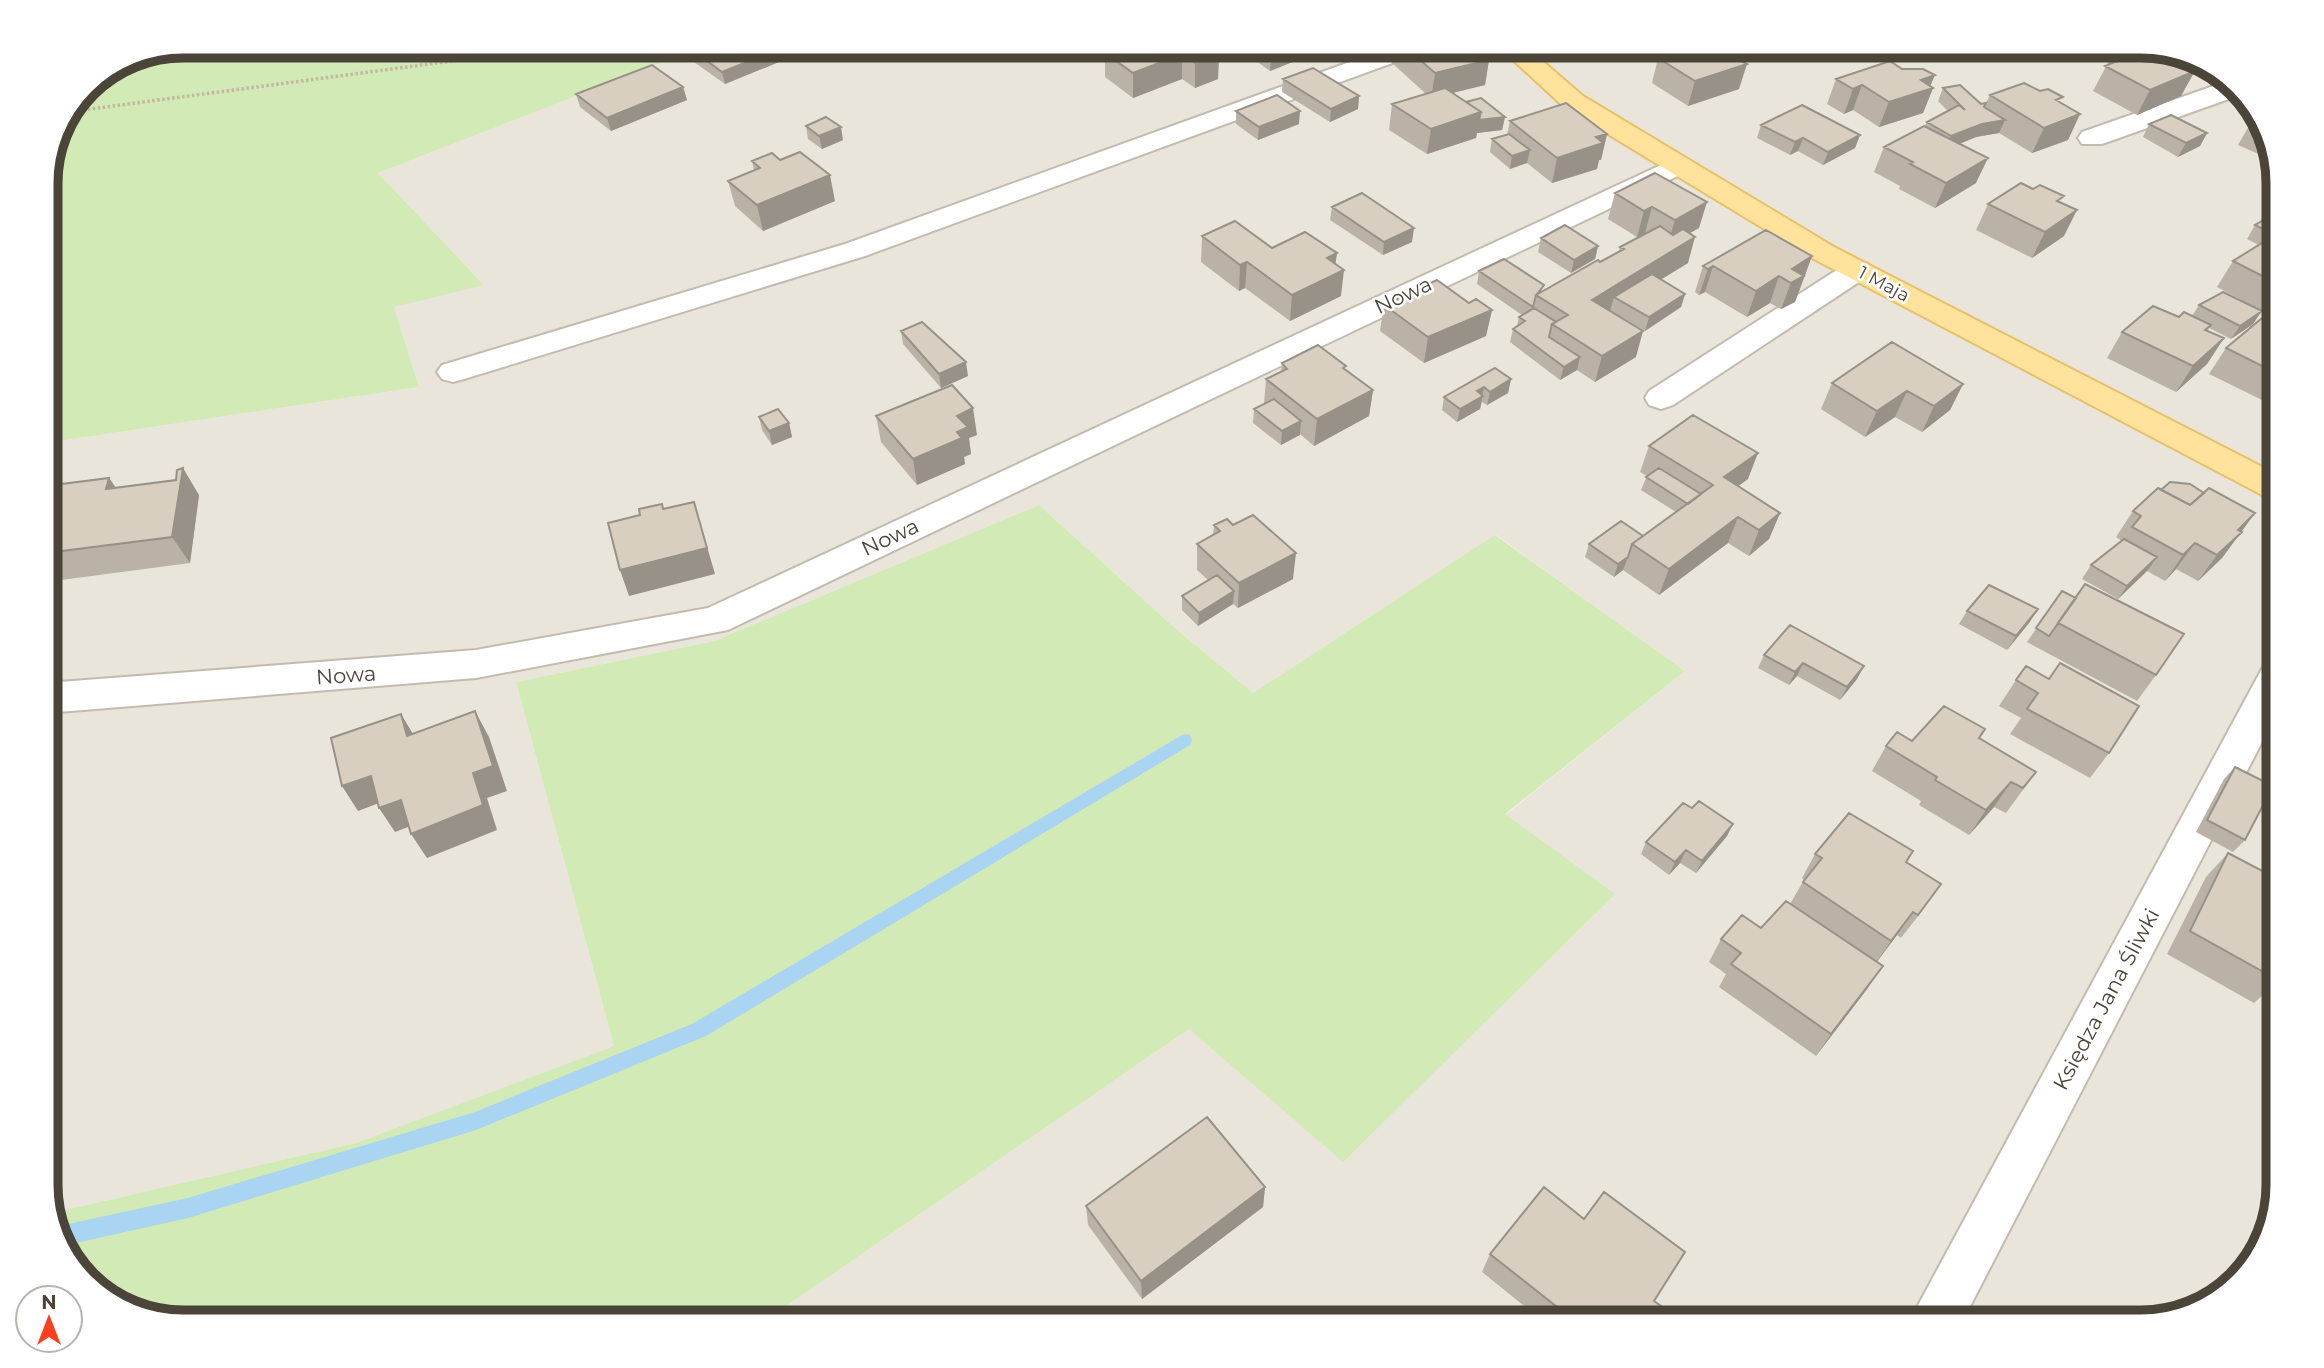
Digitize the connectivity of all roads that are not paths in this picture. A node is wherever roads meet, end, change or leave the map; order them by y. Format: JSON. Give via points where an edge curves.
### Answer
{"nodes":[{"id":1,"x":1383,"y":58,"type":"edge"},
{"id":2,"x":1524,"y":58,"type":"edge"},
{"id":3,"x":2226,"y":91,"type":"edge"},
{"id":4,"x":2092,"y":138,"type":"dead end"},
{"id":5,"x":1676,"y":166,"type":"junction"},
{"id":6,"x":1857,"y":270,"type":"junction"},
{"id":7,"x":453,"y":372,"type":"dead end"},
{"id":8,"x":1661,"y":398,"type":"dead end"},
{"id":9,"x":2266,"y":483,"type":"edge"},
{"id":10,"x":58,"y":697,"type":"edge"},
{"id":11,"x":2266,"y":699,"type":"edge"},
{"id":12,"x":1941,"y":1310,"type":"edge"}],
"edges":[{"from":1,"to":7,"type":"street","via":[[855,250]]},
{"from":2,"to":5,"type":"main road","name":"1 Maja","via":[[1574,102]]},
{"from":3,"to":4,"type":"street"},
{"from":5,"to":6,"type":"main road","name":"1 Maja"},
{"from":5,"to":10,"type":"street","name":"Nowa","via":[[715,620],[476,664]]},
{"from":6,"to":8,"type":"street"},
{"from":6,"to":9,"type":"main road","name":"1 Maja"},
{"from":11,"to":12,"type":"street","name":"Księdza Jana Śliwki"}]}
